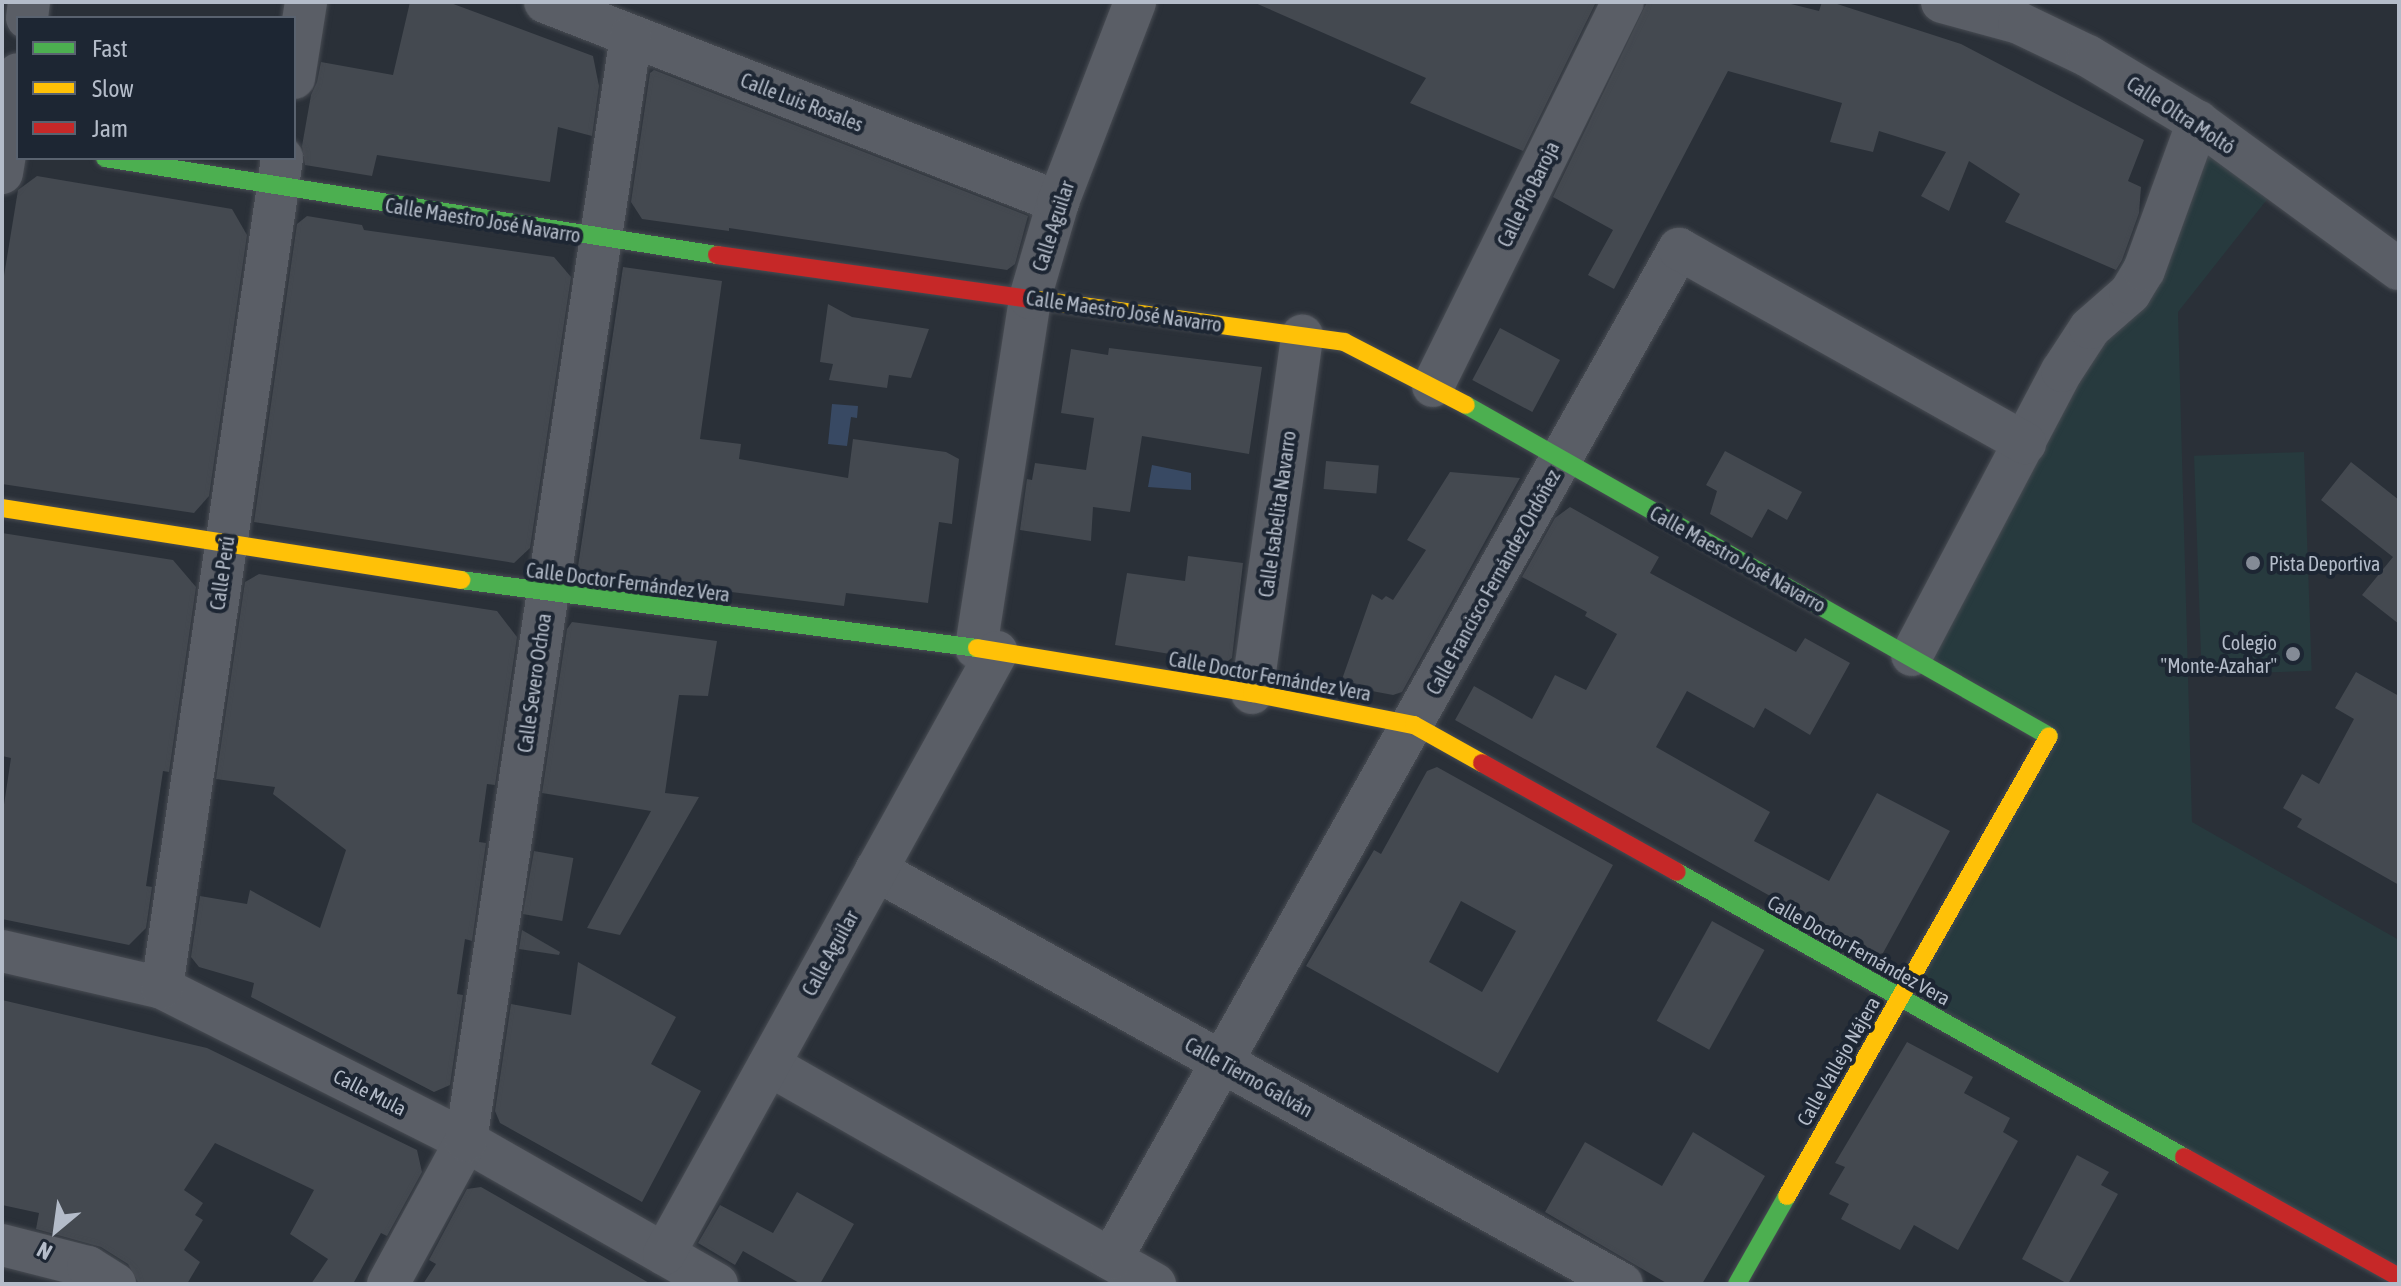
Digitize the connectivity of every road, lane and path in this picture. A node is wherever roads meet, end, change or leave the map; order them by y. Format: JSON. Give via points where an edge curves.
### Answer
{"nodes":[{"id":1,"x":306,"y":2,"type":"edge"},
{"id":2,"x":545,"y":2,"type":"edge"},
{"id":3,"x":1135,"y":2,"type":"edge"},
{"id":4,"x":1623,"y":2,"type":"edge"},
{"id":5,"x":1942,"y":2,"type":"edge"},
{"id":6,"x":631,"y":36,"type":"junction"},
{"id":7,"x":296,"y":65,"type":"edge"},
{"id":8,"x":16,"y":88,"type":"edge"},
{"id":9,"x":2198,"y":122,"type":"junction"},
{"id":10,"x":7,"y":150,"type":"edge"},
{"id":11,"x":130,"y":160,"type":"edge"},
{"id":12,"x":280,"y":172,"type":"edge"},
{"id":13,"x":1058,"y":202,"type":"junction"},
{"id":14,"x":601,"y":239,"type":"junction"},
{"id":15,"x":2399,"y":269,"type":"edge"},
{"id":16,"x":1030,"y":298,"type":"junction"},
{"id":17,"x":1302,"y":335,"type":"junction"},
{"id":18,"x":1433,"y":386,"type":"junction"},
{"id":19,"x":2025,"y":443,"type":"junction"},
{"id":20,"x":1561,"y":461,"type":"junction"},
{"id":21,"x":2,"y":508,"type":"edge"},
{"id":22,"x":226,"y":546,"type":"junction"},
{"id":23,"x":547,"y":594,"type":"junction"},
{"id":24,"x":986,"y":650,"type":"junction"},
{"id":25,"x":1912,"y":655,"type":"junction"},
{"id":26,"x":1252,"y":693,"type":"junction"},
{"id":27,"x":1414,"y":725,"type":"junction"},
{"id":28,"x":2050,"y":736,"type":"joint"},
{"id":29,"x":876,"y":870,"type":"junction"},
{"id":30,"x":2,"y":951,"type":"edge"},
{"id":31,"x":162,"y":988,"type":"junction"},
{"id":32,"x":1900,"y":997,"type":"junction"},
{"id":33,"x":1222,"y":1062,"type":"junction"},
{"id":34,"x":769,"y":1065,"type":"junction"},
{"id":35,"x":466,"y":1141,"type":"junction"},
{"id":36,"x":2,"y":1245,"type":"edge"},
{"id":37,"x":664,"y":1254,"type":"junction"},
{"id":38,"x":1111,"y":1259,"type":"junction"},
{"id":39,"x":2399,"y":1277,"type":"edge"},
{"id":40,"x":115,"y":1284,"type":"edge"},
{"id":41,"x":388,"y":1284,"type":"edge"},
{"id":42,"x":717,"y":1284,"type":"edge"},
{"id":43,"x":1155,"y":1284,"type":"edge"},
{"id":44,"x":1622,"y":1284,"type":"edge"},
{"id":45,"x":1737,"y":1284,"type":"edge"}],
"edges":[{"from":1,"to":7,"type":"street"},
{"from":2,"to":6,"type":"street","name":"Calle Luis Rosales"},
{"from":3,"to":13,"type":"street","name":"Calle Aguilar"},
{"from":4,"to":18,"type":"street","name":"Calle Pío Baroja"},
{"from":5,"to":9,"type":"street","name":"Calle Oltra Moltó","via":[[2019,23],[2088,56]]},
{"from":6,"to":13,"type":"street","name":"Calle Luis Rosales"},
{"from":6,"to":14,"type":"street","name":"Calle Severo Ochoa"},
{"from":8,"to":10,"type":"street"},
{"from":9,"to":15,"type":"street","name":"Calle Oltra Moltó"},
{"from":9,"to":19,"type":"street","via":[[2144,270],[2130,293],[2090,328]]},
{"from":11,"to":12,"type":"street","name":"Calle Maestro José Navarro"},
{"from":12,"to":14,"type":"street","name":"Calle Maestro José Navarro"},
{"from":12,"to":22,"type":"street","name":"Calle Perú"},
{"from":13,"to":16,"type":"street","name":"Calle Aguilar"},
{"from":14,"to":16,"type":"street","name":"Calle Maestro José Navarro"},
{"from":14,"to":23,"type":"street","name":"Calle Severo Ochoa"},
{"from":16,"to":17,"type":"street","name":"Calle Maestro José Navarro"},
{"from":16,"to":24,"type":"street","name":"Calle Aguilar"},
{"from":17,"to":18,"type":"street","name":"Calle Maestro José Navarro","via":[[1344,342]]},
{"from":17,"to":26,"type":"street","name":"Calle Isabelita Navarro"},
{"from":18,"to":20,"type":"street","name":"Calle Maestro José Navarro"},
{"from":19,"to":20,"type":"street","name":"Calle Francisco Fernández Ordóñez","via":[[1679,249]]},
{"from":19,"to":25,"type":"street"},
{"from":20,"to":25,"type":"street","name":"Calle Maestro José Navarro"},
{"from":20,"to":27,"type":"street","name":"Calle Francisco Fernández Ordóñez"},
{"from":21,"to":22,"type":"street","name":"Calle Doctor Fernández Vera"},
{"from":22,"to":23,"type":"street","name":"Calle Doctor Fernández Vera"},
{"from":22,"to":31,"type":"street","name":"Calle Perú"},
{"from":23,"to":24,"type":"street","name":"Calle Doctor Fernández Vera"},
{"from":23,"to":35,"type":"street","name":"Calle Severo Ochoa"},
{"from":24,"to":26,"type":"street","name":"Calle Doctor Fernández Vera"},
{"from":24,"to":29,"type":"street","name":"Calle Aguilar"},
{"from":25,"to":28,"type":"street","name":"Calle Maestro José Navarro"},
{"from":26,"to":27,"type":"street","name":"Calle Doctor Fernández Vera"},
{"from":27,"to":32,"type":"street","name":"Calle Doctor Fernández Vera"},
{"from":27,"to":33,"type":"street","name":"Calle Francisco Fernández Ordóñez"},
{"from":28,"to":32,"type":"street","name":"Calle Vallejo Nájera"},
{"from":29,"to":33,"type":"street","name":"Calle Tierno Galván"},
{"from":29,"to":34,"type":"street","name":"Calle Aguilar"},
{"from":30,"to":31,"type":"street","name":"Calle Mula"},
{"from":31,"to":35,"type":"street","name":"Calle Mula"},
{"from":32,"to":39,"type":"street","name":"Calle Doctor Fernández Vera"},
{"from":32,"to":45,"type":"street","name":"Calle Vallejo Nájera"},
{"from":33,"to":38,"type":"street","name":"Calle Francisco Fernández Ordóñez"},
{"from":33,"to":44,"type":"street","name":"Calle Tierno Galván"},
{"from":34,"to":37,"type":"street","name":"Calle Aguilar"},
{"from":34,"to":38,"type":"street"},
{"from":35,"to":37,"type":"street","name":"Calle Mula"},
{"from":35,"to":41,"type":"street"},
{"from":36,"to":40,"type":"street","via":[[88,1267]]},
{"from":37,"to":42,"type":"street","name":"Calle Mula"},
{"from":38,"to":43,"type":"street"}]}
